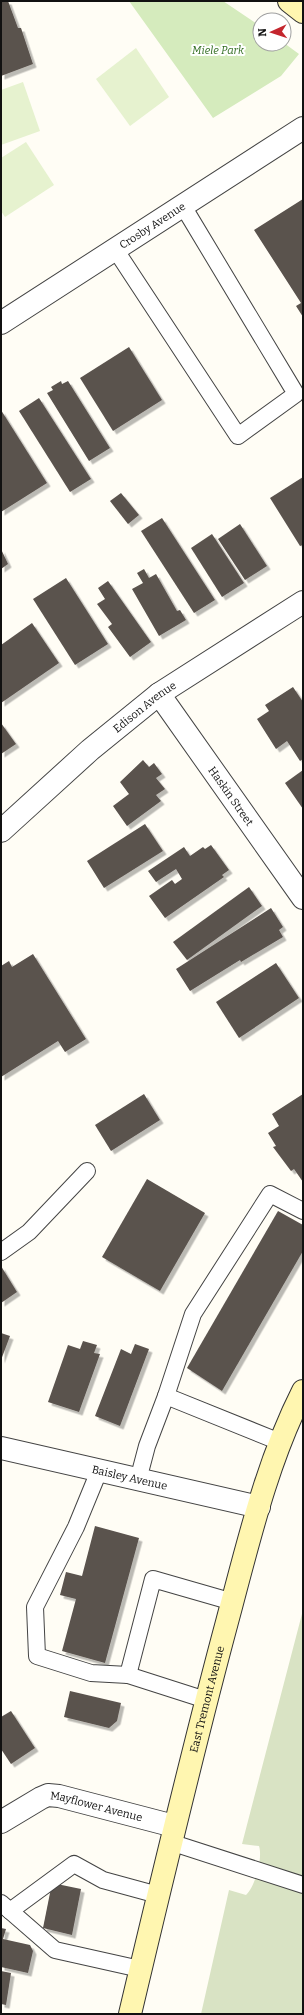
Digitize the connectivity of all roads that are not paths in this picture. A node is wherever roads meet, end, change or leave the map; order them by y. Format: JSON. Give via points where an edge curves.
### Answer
{"nodes":[{"id":1,"x":289,"y":1,"type":"edge"},
{"id":2,"x":303,"y":12,"type":"edge"},
{"id":3,"x":303,"y":128,"type":"edge"},
{"id":4,"x":183,"y":206,"type":"junction"},
{"id":5,"x":115,"y":249,"type":"junction"},
{"id":6,"x":1,"y":323,"type":"edge"},
{"id":7,"x":303,"y":602,"type":"edge"},
{"id":8,"x":159,"y":694,"type":"junction"},
{"id":9,"x":1,"y":831,"type":"edge"},
{"id":10,"x":303,"y":898,"type":"edge"},
{"id":11,"x":87,"y":1171,"type":"dead end"},
{"id":12,"x":303,"y":1211,"type":"edge"},
{"id":13,"x":1,"y":1252,"type":"edge"},
{"id":14,"x":303,"y":1391,"type":"edge"},
{"id":15,"x":166,"y":1396,"type":"junction"},
{"id":16,"x":280,"y":1442,"type":"junction"},
{"id":17,"x":1,"y":1448,"type":"edge"},
{"id":18,"x":99,"y":1471,"type":"junction"},
{"id":19,"x":138,"y":1480,"type":"junction"},
{"id":20,"x":259,"y":1507,"type":"junction"},
{"id":21,"x":233,"y":1602,"type":"junction"},
{"id":22,"x":128,"y":1675,"type":"junction"},
{"id":23,"x":206,"y":1700,"type":"junction"},
{"id":24,"x":1,"y":1822,"type":"edge"},
{"id":25,"x":172,"y":1834,"type":"junction"},
{"id":26,"x":303,"y":1885,"type":"edge"},
{"id":27,"x":158,"y":1895,"type":"junction"},
{"id":28,"x":6,"y":1907,"type":"edge"},
{"id":29,"x":140,"y":1969,"type":"junction"},
{"id":30,"x":130,"y":2014,"type":"edge"}],
"edges":[{"from":1,"to":2,"type":"main road"},
{"from":3,"to":4,"type":"street","name":"Crosby Avenue"},
{"from":4,"to":5,"type":"street","name":"Crosby Avenue"},
{"from":4,"to":5,"type":"lane","via":[[296,394],[238,436]]},
{"from":5,"to":6,"type":"street","name":"Crosby Avenue"},
{"from":7,"to":8,"type":"street","name":"Edison Avenue"},
{"from":8,"to":9,"type":"street","name":"Edison Avenue","via":[[90,750]]},
{"from":8,"to":10,"type":"street","name":"Haskin Street"},
{"from":11,"to":13,"type":"lane","via":[[29,1232]]},
{"from":12,"to":15,"type":"lane","via":[[270,1194],[192,1314]]},
{"from":14,"to":16,"type":"main road","name":"East Tremont Avenue"},
{"from":15,"to":16,"type":"lane"},
{"from":15,"to":19,"type":"lane","via":[[146,1446]]},
{"from":16,"to":20,"type":"main road","name":"East Tremont Avenue"},
{"from":17,"to":18,"type":"street","name":"Baisley Avenue"},
{"from":18,"to":19,"type":"street","name":"Baisley Avenue"},
{"from":18,"to":22,"type":"lane","via":[[76,1527],[35,1607],[37,1656],[91,1673]]},
{"from":19,"to":20,"type":"street","name":"Baisley Avenue"},
{"from":20,"to":21,"type":"main road","name":"East Tremont Avenue"},
{"from":21,"to":22,"type":"lane","via":[[152,1579]]},
{"from":21,"to":23,"type":"main road","name":"East Tremont Avenue"},
{"from":22,"to":23,"type":"lane"},
{"from":23,"to":25,"type":"main road","name":"East Tremont Avenue"},
{"from":24,"to":25,"type":"street","name":"Mayflower Avenue","via":[[48,1795],[58,1796]]},
{"from":25,"to":26,"type":"lane"},
{"from":25,"to":27,"type":"main road","name":"East Tremont Avenue"},
{"from":27,"to":28,"type":"lane","via":[[103,1880],[74,1864]]},
{"from":27,"to":29,"type":"main road","name":"East Tremont Avenue"},
{"from":28,"to":29,"type":"lane","via":[[55,1950]]},
{"from":29,"to":30,"type":"main road","name":"East Tremont Avenue"}]}
